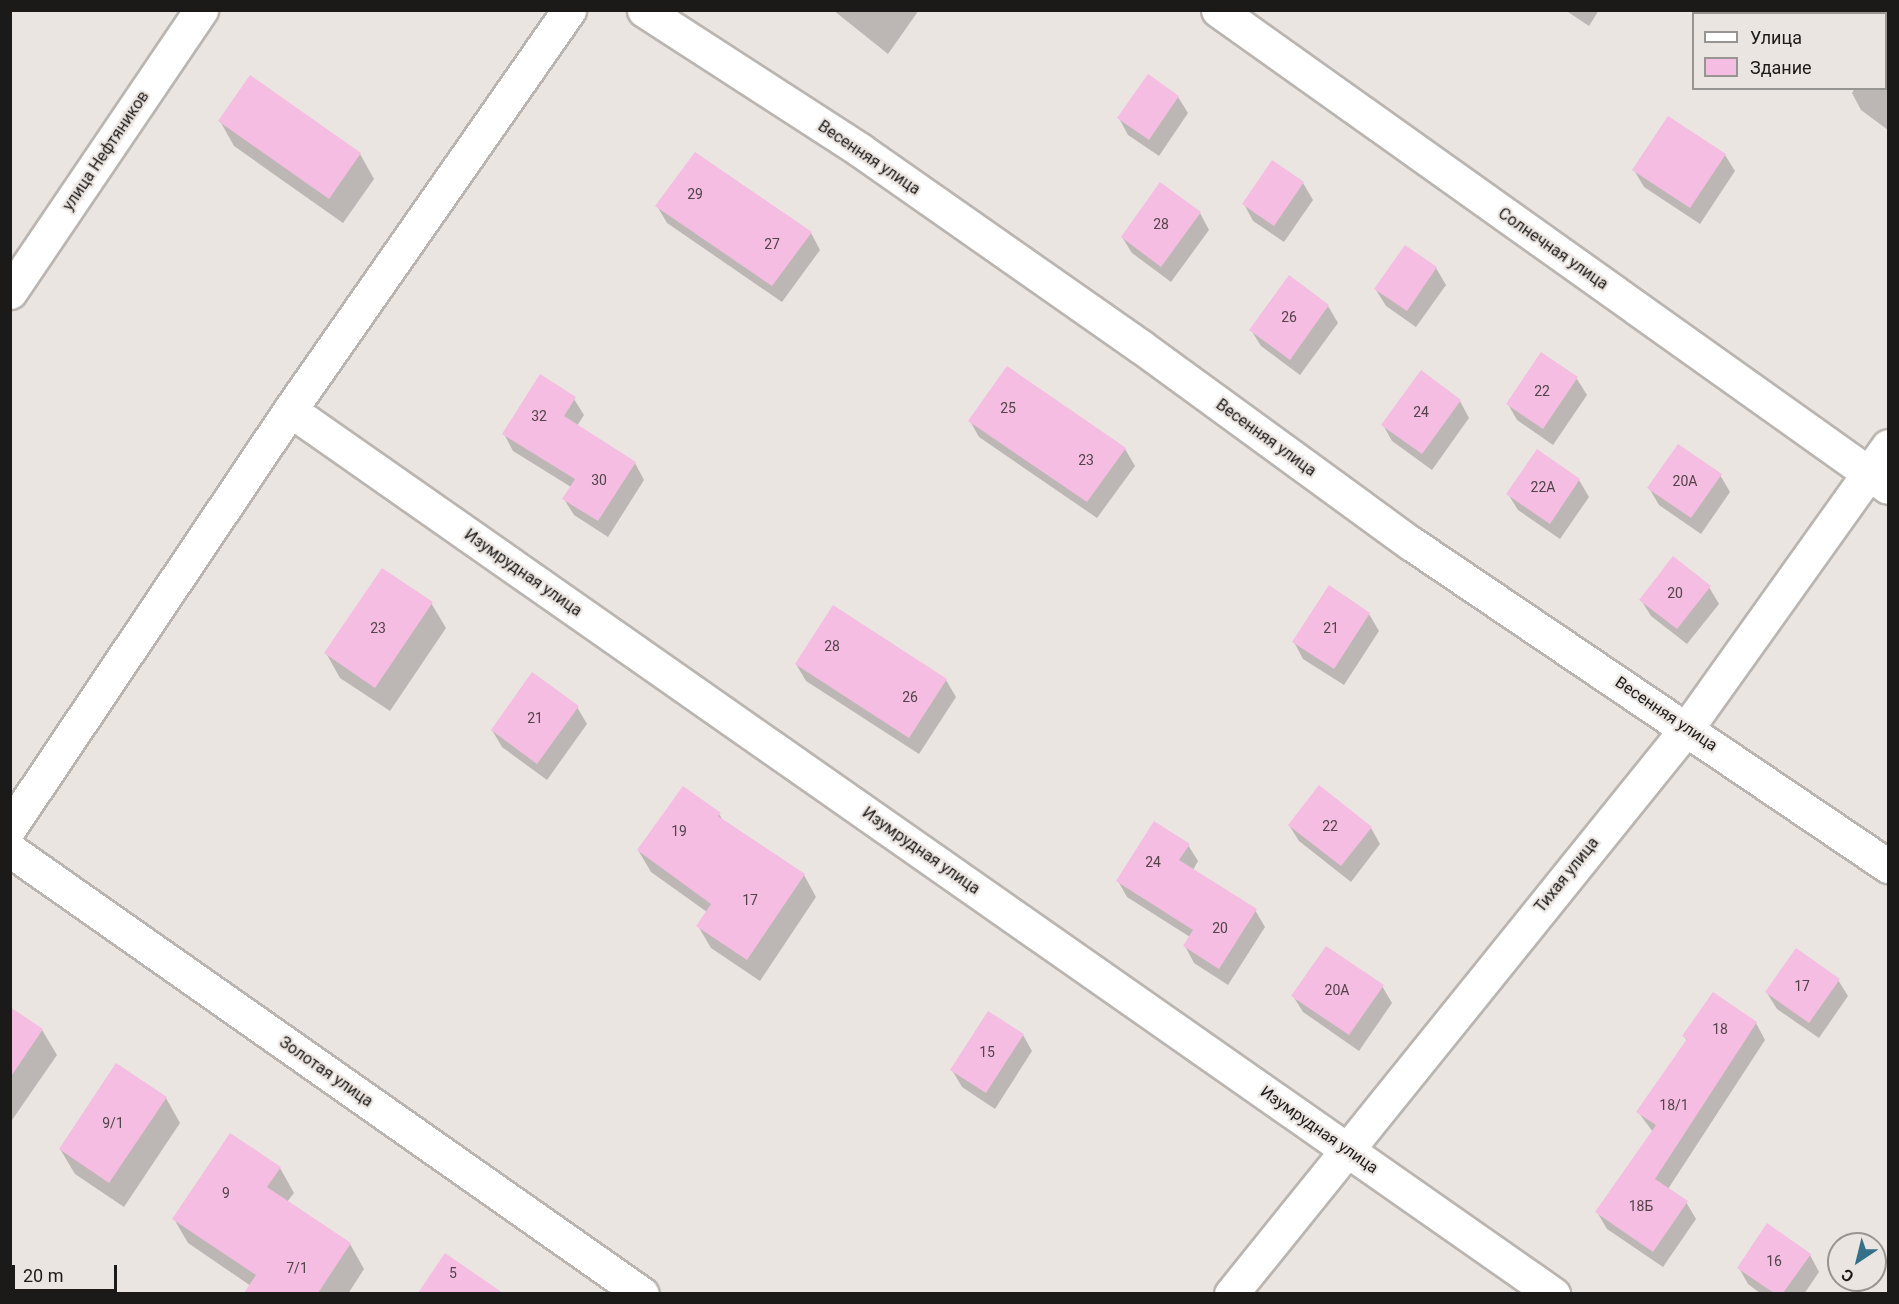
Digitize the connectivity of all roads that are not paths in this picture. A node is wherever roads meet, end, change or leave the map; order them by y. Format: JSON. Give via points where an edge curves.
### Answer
{"nodes":[{"id":1,"x":201,"y":10,"type":"edge"},
{"id":2,"x":569,"y":10,"type":"edge"},
{"id":3,"x":644,"y":10,"type":"edge"},
{"id":4,"x":1218,"y":10,"type":"edge"},
{"id":5,"x":10,"y":292,"type":"edge"},
{"id":6,"x":290,"y":410,"type":"junction"},
{"id":7,"x":1888,"y":446,"type":"edge"},
{"id":8,"x":1878,"y":480,"type":"edge"},
{"id":9,"x":1687,"y":728,"type":"junction"},
{"id":10,"x":10,"y":826,"type":"edge"},
{"id":11,"x":10,"y":850,"type":"edge"},
{"id":12,"x":1888,"y":866,"type":"edge"},
{"id":13,"x":1345,"y":1148,"type":"junction"},
{"id":14,"x":642,"y":1293,"type":"edge"},
{"id":15,"x":1231,"y":1293,"type":"edge"},
{"id":16,"x":1553,"y":1293,"type":"edge"}],
"edges":[{"from":1,"to":5,"type":"street","name":"улица Нефтяников"},
{"from":2,"to":6,"type":"street"},
{"from":3,"to":9,"type":"street","name":"Весенняя улица","via":[[860,150],[1140,346],[1412,544]]},
{"from":4,"to":8,"type":"street","name":"Солнечная улица"},
{"from":6,"to":10,"type":"street"},
{"from":6,"to":13,"type":"street","name":"Изумрудная улица"},
{"from":7,"to":8,"type":"street","name":"Тихая улица"},
{"from":8,"to":9,"type":"street","name":"Тихая улица"},
{"from":9,"to":12,"type":"street","name":"Весенняя улица"},
{"from":9,"to":13,"type":"street","name":"Тихая улица"},
{"from":11,"to":14,"type":"street","name":"Золотая улица"},
{"from":13,"to":15,"type":"street","name":"Тихая улица"},
{"from":13,"to":16,"type":"street","name":"Изумрудная улица"}]}
